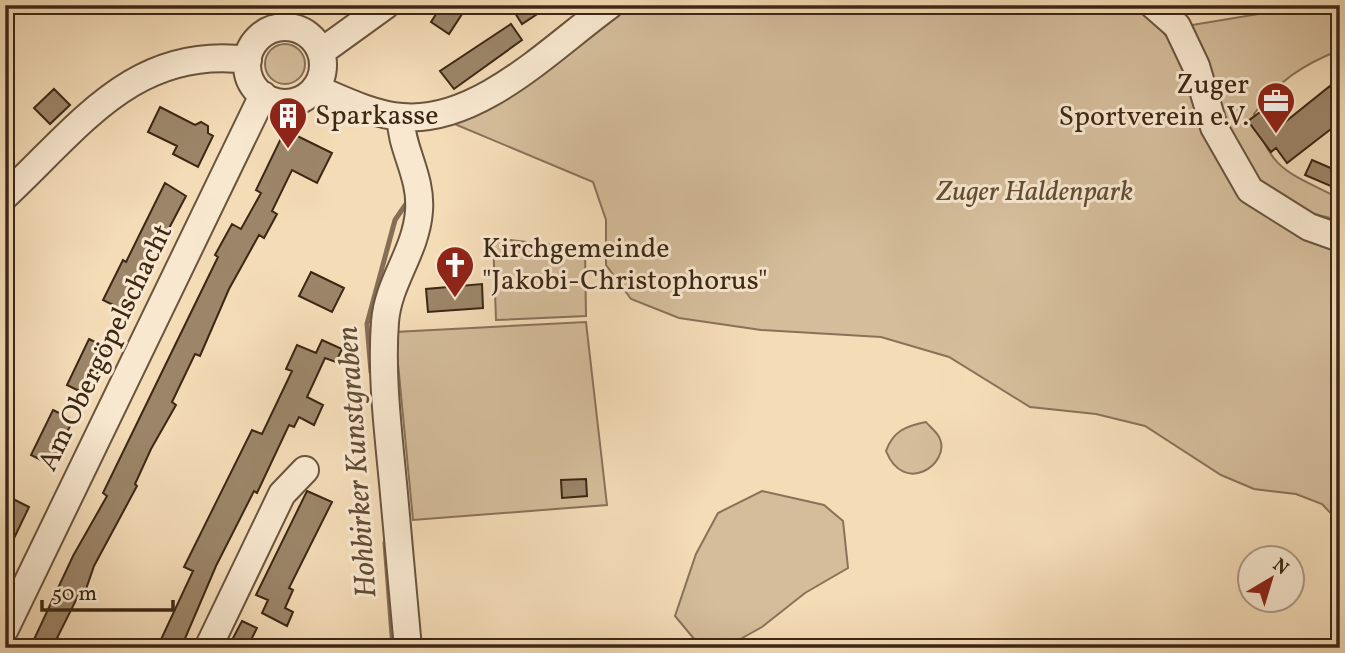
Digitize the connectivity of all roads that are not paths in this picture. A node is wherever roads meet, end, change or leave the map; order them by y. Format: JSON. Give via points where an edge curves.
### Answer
{"nodes":[{"id":1,"x":374,"y":5,"type":"edge"},
{"id":2,"x":386,"y":5,"type":"edge"},
{"id":3,"x":610,"y":5,"type":"edge"},
{"id":4,"x":1153,"y":5,"type":"edge"},
{"id":5,"x":313,"y":43,"type":"junction"},
{"id":6,"x":248,"y":60,"type":"junction"},
{"id":7,"x":315,"y":88,"type":"junction"},
{"id":8,"x":263,"y":95,"type":"junction"},
{"id":9,"x":401,"y":118,"type":"junction"},
{"id":10,"x":5,"y":197,"type":"edge"},
{"id":11,"x":1340,"y":238,"type":"edge"},
{"id":12,"x":305,"y":470,"type":"dead end"},
{"id":13,"x":5,"y":629,"type":"edge"},
{"id":14,"x":208,"y":648,"type":"edge"},
{"id":15,"x":408,"y":648,"type":"edge"}],
"edges":[{"from":1,"to":5,"type":"street"},
{"from":2,"to":5,"type":"street"},
{"from":3,"to":9,"type":"street","via":[[488,97],[441,113]]},
{"from":4,"to":11,"type":"street","via":[[1177,26],[1196,66],[1213,127],[1250,190],[1309,227]]},
{"from":5,"to":6,"type":"street","via":[[287,27],[272,30],[257,40]]},
{"from":5,"to":7,"type":"street","via":[[322,72]]},
{"from":6,"to":8,"type":"street","via":[[250,78]]},
{"from":6,"to":10,"type":"street","via":[[219,56],[187,61],[136,78]]},
{"from":7,"to":8,"type":"street","via":[[289,103]]},
{"from":7,"to":9,"type":"street"},
{"from":8,"to":13,"type":"street","name":"Am Obergöpelschacht"},
{"from":9,"to":15,"type":"street","via":[[420,194],[419,212],[413,248],[390,298],[384,345]]},
{"from":12,"to":14,"type":"street","via":[[282,494]]}]}
